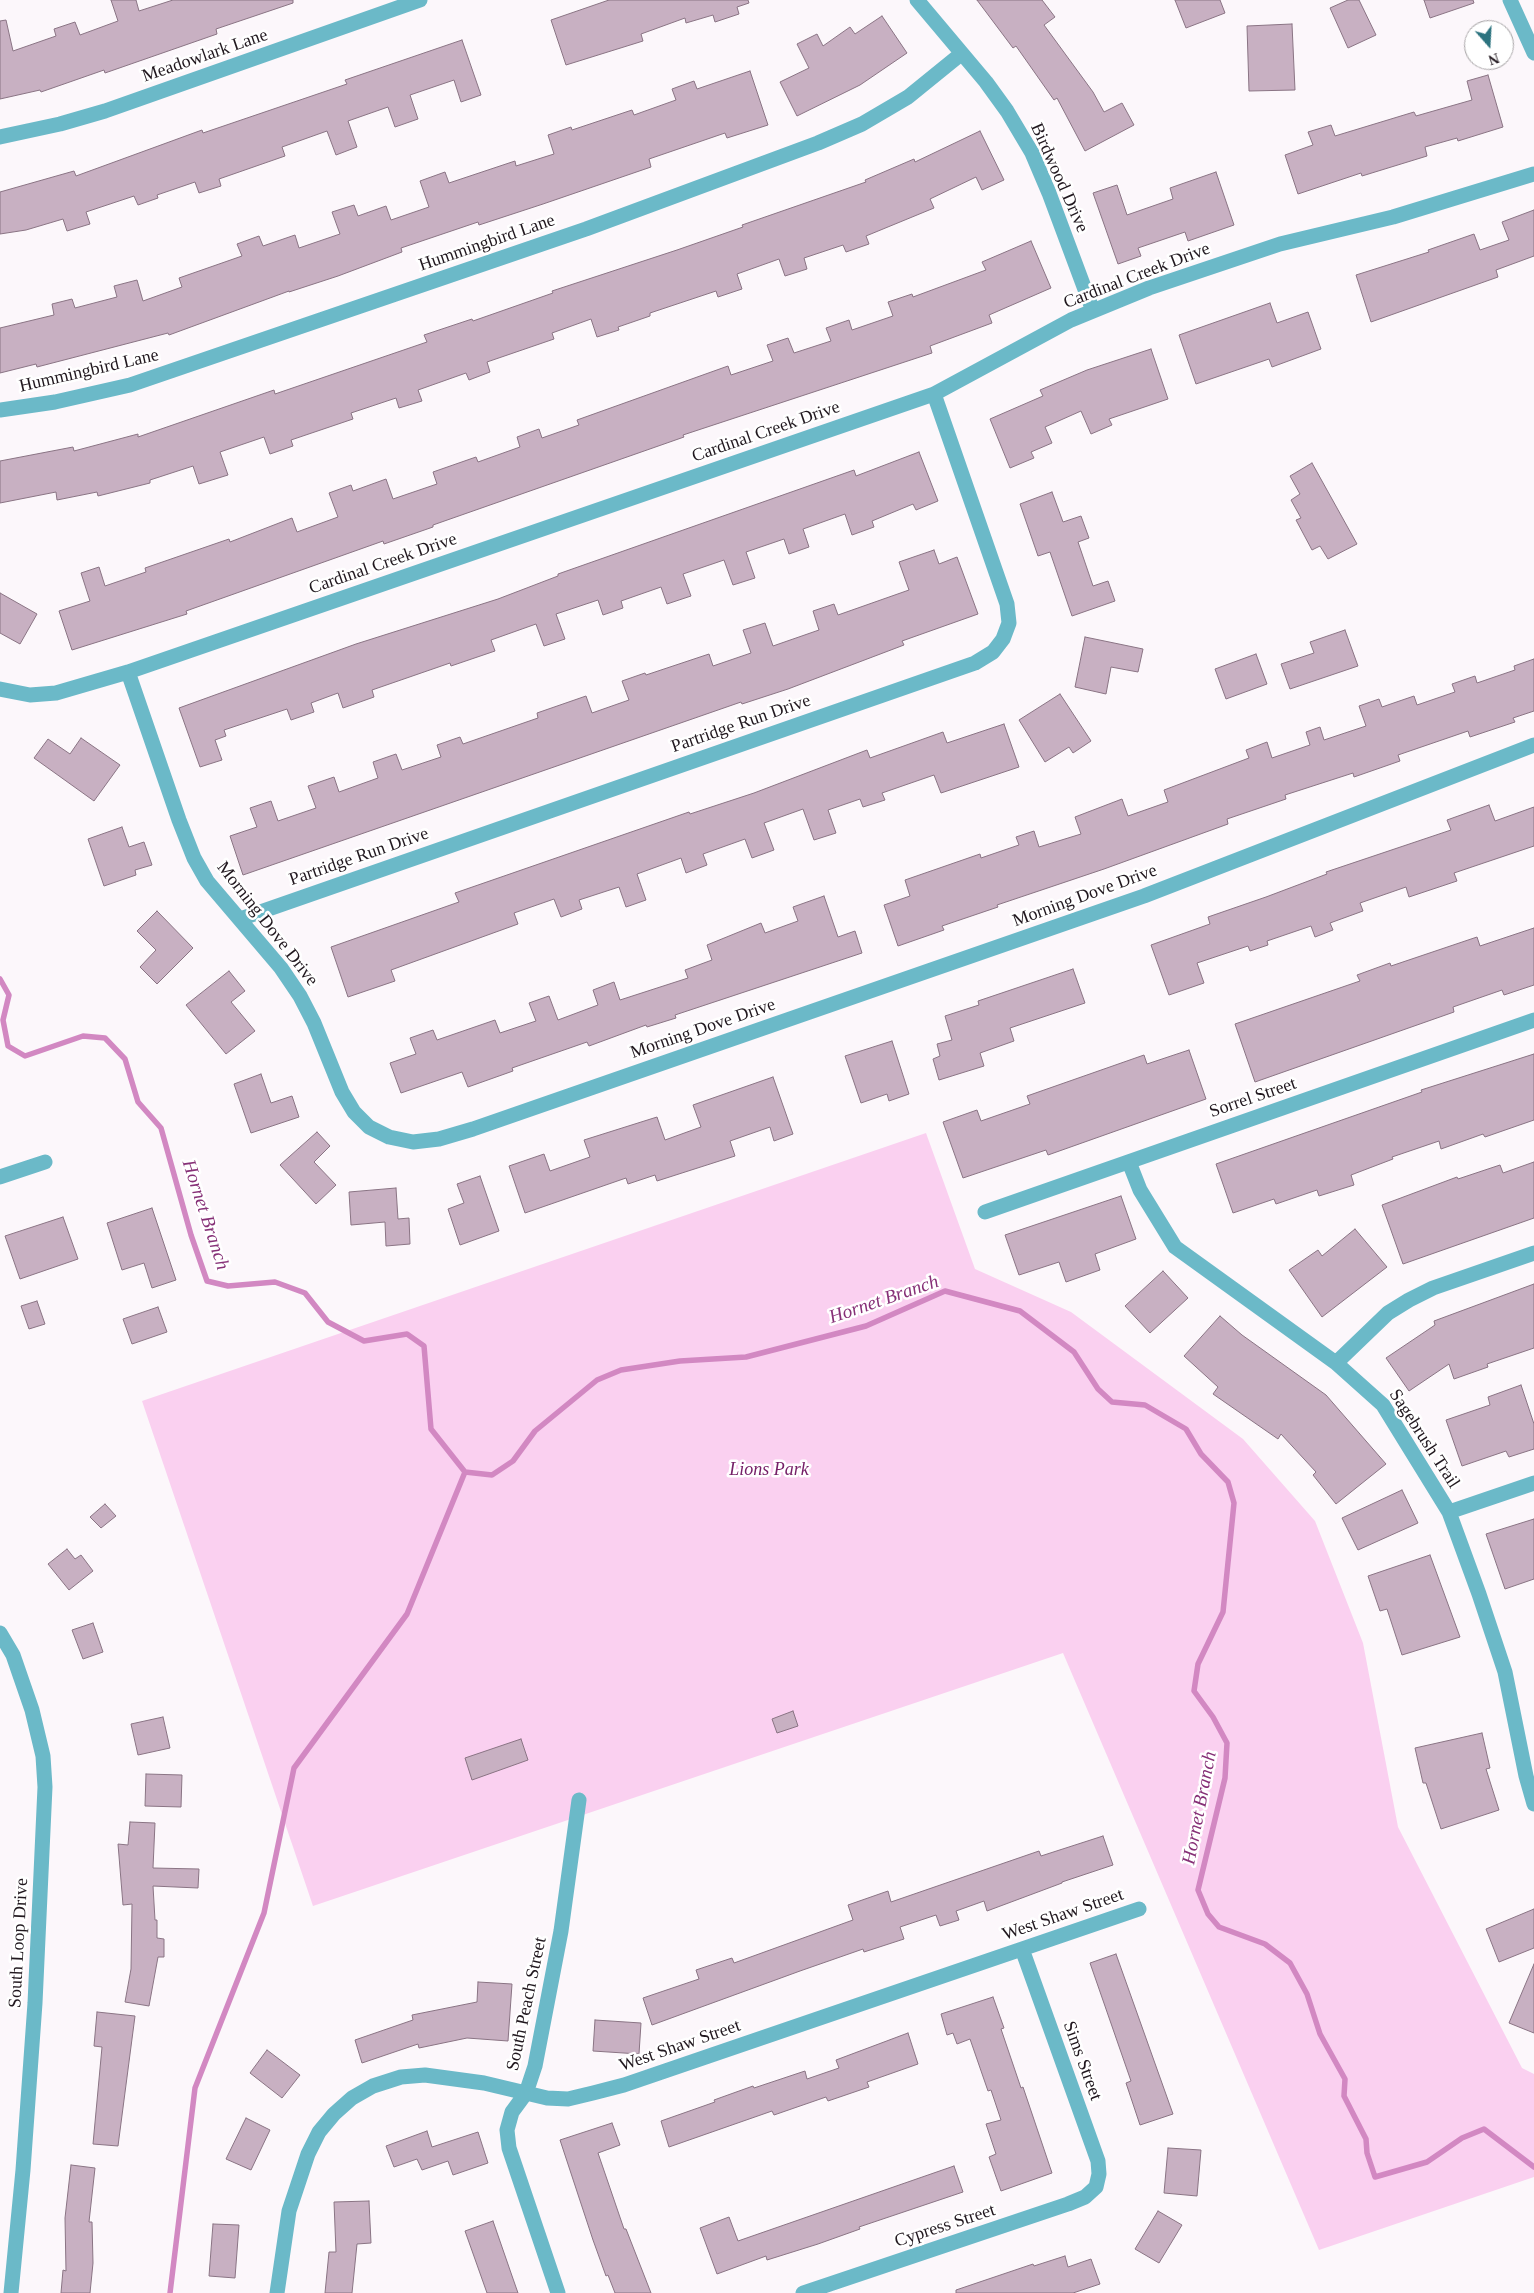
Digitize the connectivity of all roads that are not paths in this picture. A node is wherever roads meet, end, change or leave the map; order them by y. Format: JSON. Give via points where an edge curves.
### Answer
{"nodes":[{"id":1,"x":420,"y":0,"type":"edge"},
{"id":2,"x":918,"y":0,"type":"edge"},
{"id":3,"x":1510,"y":0,"type":"edge"},
{"id":4,"x":1534,"y":53,"type":"edge"},
{"id":5,"x":961,"y":54,"type":"junction"},
{"id":6,"x":0,"y":137,"type":"edge"},
{"id":7,"x":1534,"y":174,"type":"edge"},
{"id":8,"x":1093,"y":311,"type":"junction"},
{"id":9,"x":934,"y":394,"type":"junction"},
{"id":10,"x":0,"y":410,"type":"edge"},
{"id":11,"x":128,"y":672,"type":"junction"},
{"id":12,"x":0,"y":689,"type":"edge"},
{"id":13,"x":1534,"y":745,"type":"edge"},
{"id":14,"x":240,"y":919,"type":"junction"},
{"id":15,"x":1534,"y":1020,"type":"edge"},
{"id":16,"x":45,"y":1162,"type":"dead end"},
{"id":17,"x":1129,"y":1162,"type":"junction"},
{"id":18,"x":0,"y":1177,"type":"edge"},
{"id":19,"x":985,"y":1212,"type":"dead end"},
{"id":20,"x":1534,"y":1253,"type":"edge"},
{"id":21,"x":1336,"y":1363,"type":"junction"},
{"id":22,"x":1534,"y":1484,"type":"edge"},
{"id":23,"x":1449,"y":1512,"type":"junction"},
{"id":24,"x":0,"y":1633,"type":"edge"},
{"id":25,"x":580,"y":1800,"type":"dead end"},
{"id":26,"x":1534,"y":1804,"type":"edge"},
{"id":27,"x":1139,"y":1909,"type":"dead end"},
{"id":28,"x":1022,"y":1949,"type":"junction"},
{"id":29,"x":526,"y":2092,"type":"junction"},
{"id":30,"x":1096,"y":2187,"type":"joint"},
{"id":31,"x":11,"y":2293,"type":"edge"},
{"id":32,"x":277,"y":2293,"type":"edge"},
{"id":33,"x":558,"y":2293,"type":"edge"},
{"id":34,"x":803,"y":2293,"type":"edge"}],
"edges":[{"from":1,"to":6,"type":"street","name":"Meadowlark Lane","via":[[105,111]]},
{"from":2,"to":5,"type":"street","name":"Birdwood Drive"},
{"from":3,"to":4,"type":"street"},
{"from":5,"to":8,"type":"street","name":"Birdwood Drive","via":[[1008,111],[1032,153]]},
{"from":5,"to":10,"type":"street","name":"Hummingbird Lane","via":[[908,97],[862,124],[632,212],[130,385]]},
{"from":7,"to":8,"type":"street","name":"Cardinal Creek Drive","via":[[1393,217],[1280,244],[1149,288]]},
{"from":8,"to":9,"type":"street","name":"Cardinal Creek Drive","via":[[1039,336]]},
{"from":9,"to":11,"type":"street","name":"Cardinal Creek Drive"},
{"from":9,"to":14,"type":"street","name":"Partridge Run Drive","via":[[1007,604],[1009,623],[1004,639],[993,652],[976,663]]},
{"from":11,"to":12,"type":"street","name":"Cardinal Creek Drive","via":[[56,693],[30,695]]},
{"from":11,"to":14,"type":"street","name":"Morning Dove Drive","via":[[194,858],[223,902]]},
{"from":13,"to":14,"type":"street","name":"Morning Dove Drive","via":[[1144,896],[439,1139],[413,1142],[389,1137],[369,1127],[354,1112],[300,996]]},
{"from":15,"to":17,"type":"street","name":"Sorrel Street"},
{"from":16,"to":18,"type":"street"},
{"from":17,"to":19,"type":"street","name":"Sorrel Street"},
{"from":17,"to":21,"type":"street","name":"Sagebrush Trail","via":[[1144,1198],[1175,1246]]},
{"from":20,"to":21,"type":"street","via":[[1433,1288],[1409,1300],[1388,1313]]},
{"from":21,"to":23,"type":"street","name":"Sagebrush Trail","via":[[1384,1405]]},
{"from":22,"to":23,"type":"street"},
{"from":23,"to":26,"type":"street","name":"Sagebrush Trail","via":[[1505,1672]]},
{"from":24,"to":31,"type":"street","name":"South Loop Drive","via":[[13,1655],[32,1710],[43,1756],[45,1786],[35,2003]]},
{"from":25,"to":29,"type":"street","name":"South Peach Street","via":[[562,1931],[535,2066]]},
{"from":27,"to":28,"type":"street","name":"West Shaw Street"},
{"from":28,"to":29,"type":"street","name":"West Shaw Street","via":[[624,2085],[568,2099]]},
{"from":28,"to":30,"type":"street","name":"Sims Street","via":[[1098,2161]]},
{"from":29,"to":32,"type":"street","name":"West Shaw Street","via":[[452,2077],[425,2075],[400,2076],[352,2098],[319,2132],[305,2161],[289,2210]]},
{"from":29,"to":33,"type":"street","name":"South Peach Street","via":[[512,2112],[507,2130],[509,2148]]},
{"from":30,"to":34,"type":"street","name":"Cypress Street","via":[[1085,2197],[1068,2204]]}]}
